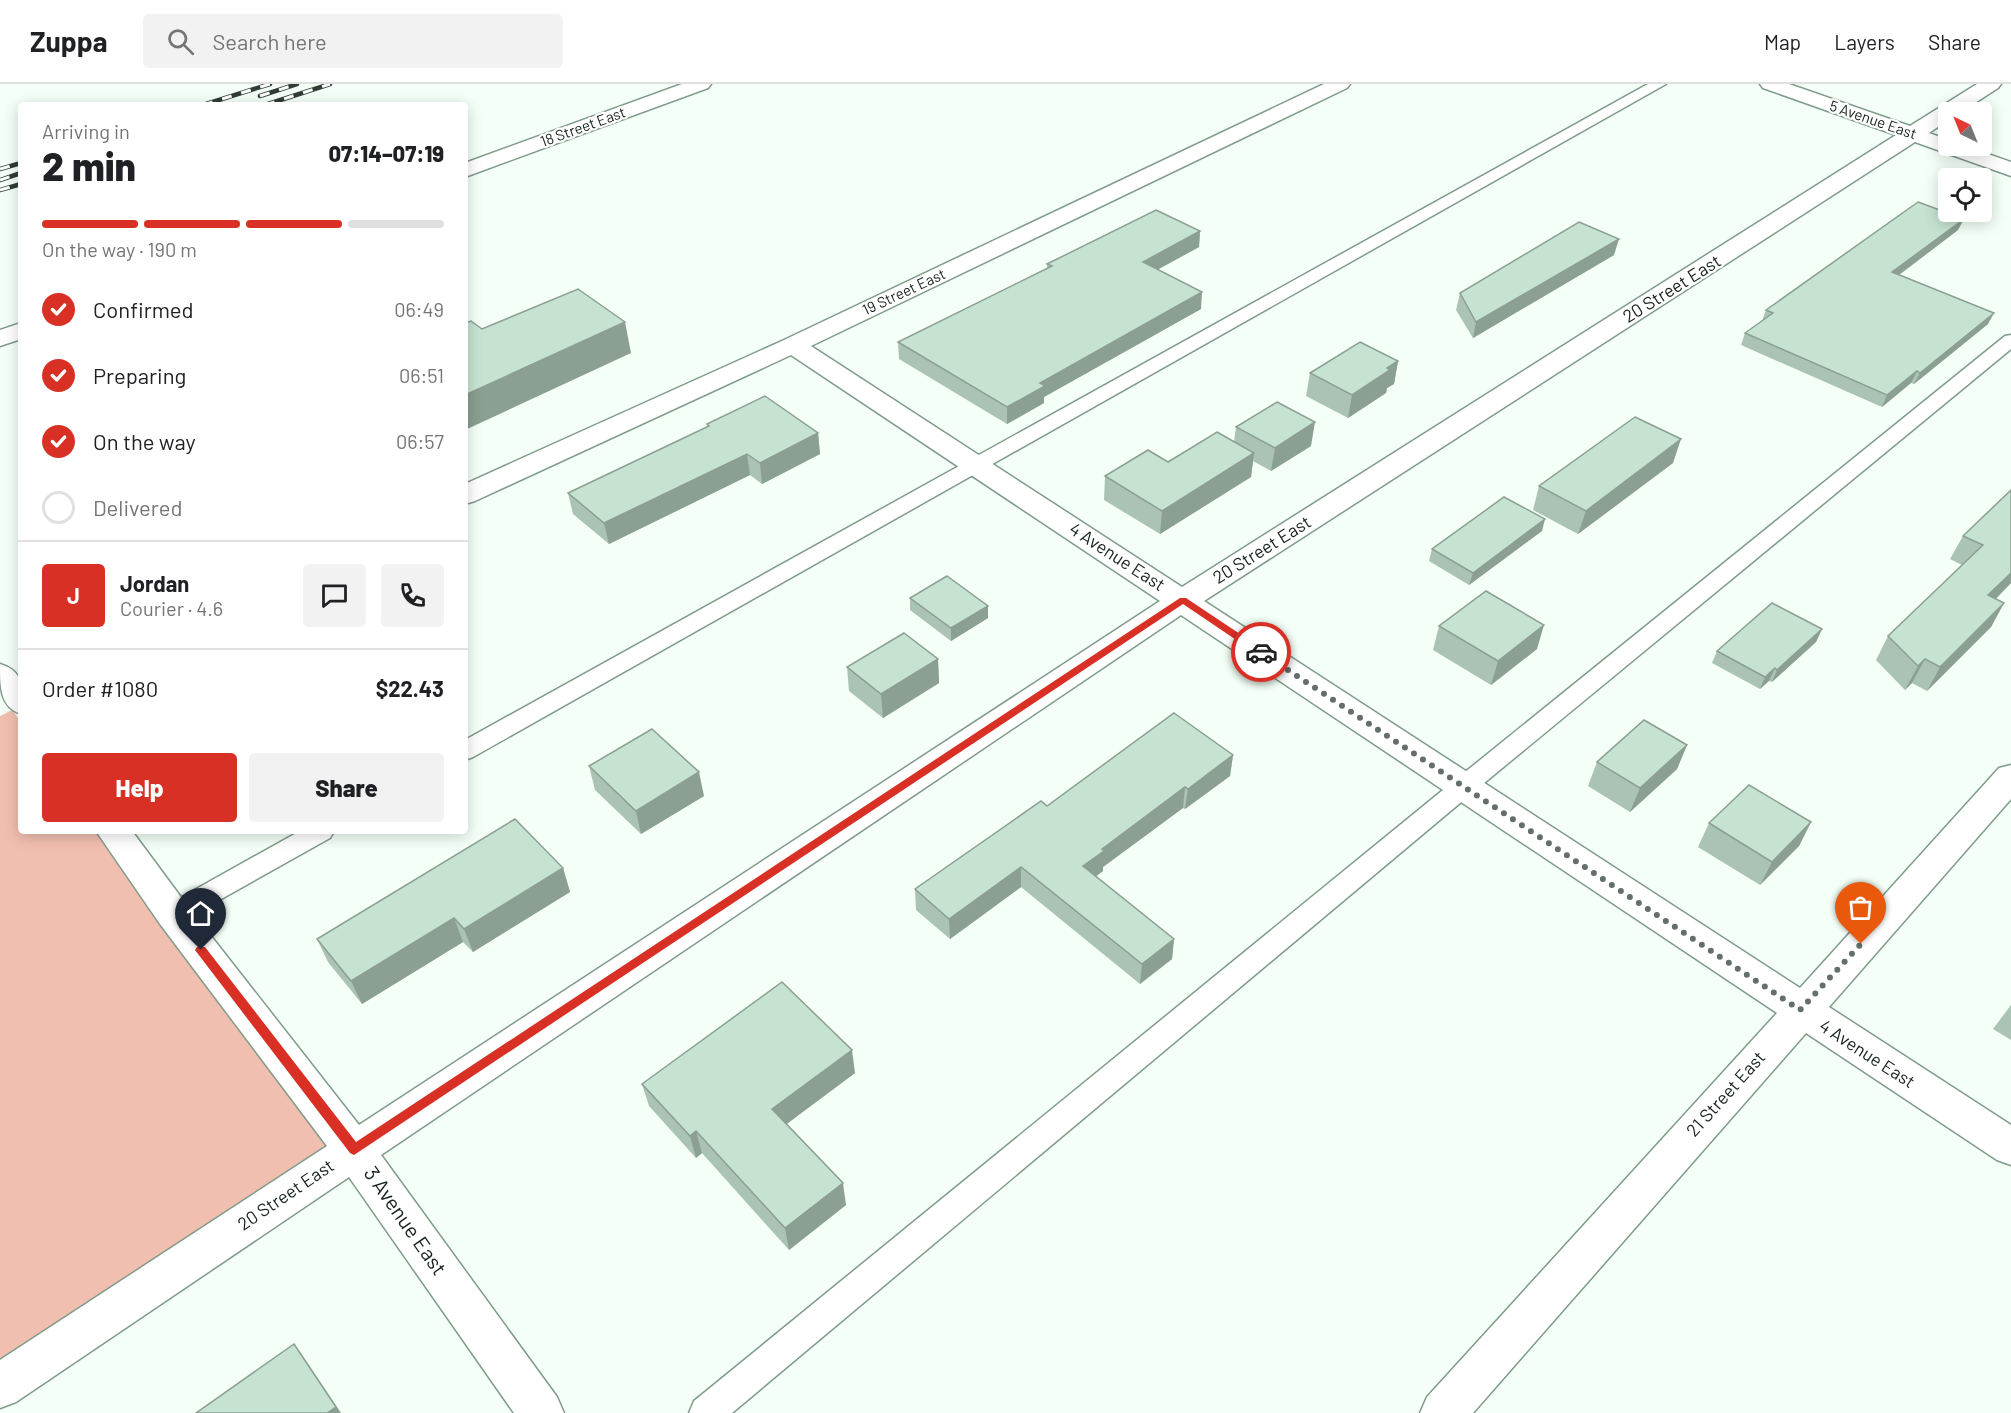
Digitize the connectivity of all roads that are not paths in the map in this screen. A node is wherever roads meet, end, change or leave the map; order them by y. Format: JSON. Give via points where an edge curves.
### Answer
{"nodes":[{"id":1,"x":701,"y":84,"type":"edge"},
{"id":2,"x":1340,"y":84,"type":"edge"},
{"id":3,"x":1659,"y":84,"type":"edge"},
{"id":4,"x":1770,"y":84,"type":"edge"},
{"id":5,"x":1991,"y":84,"type":"edge"},
{"id":6,"x":1915,"y":135,"type":"junction"},
{"id":7,"x":468,"y":169,"type":"edge"},
{"id":8,"x":2011,"y":169,"type":"edge"},
{"id":9,"x":18,"y":331,"type":"edge"},
{"id":10,"x":0,"y":338,"type":"edge"},
{"id":11,"x":2011,"y":340,"type":"edge"},
{"id":12,"x":793,"y":345,"type":"junction"},
{"id":13,"x":974,"y":466,"type":"junction"},
{"id":14,"x":468,"y":494,"type":"edge"},
{"id":15,"x":1183,"y":600,"type":"junction"},
{"id":16,"x":0,"y":675,"type":"edge"},
{"id":17,"x":15,"y":703,"type":"edge"},
{"id":18,"x":468,"y":749,"type":"edge"},
{"id":19,"x":2011,"y":777,"type":"edge"},
{"id":20,"x":1463,"y":787,"type":"junction"},
{"id":21,"x":115,"y":834,"type":"edge"},
{"id":22,"x":316,"y":834,"type":"edge"},
{"id":23,"x":173,"y":914,"type":"junction"},
{"id":24,"x":1800,"y":1010,"type":"junction"},
{"id":25,"x":2011,"y":1147,"type":"edge"},
{"id":26,"x":354,"y":1150,"type":"junction"},
{"id":27,"x":0,"y":1386,"type":"edge"},
{"id":28,"x":541,"y":1413,"type":"edge"},
{"id":29,"x":706,"y":1413,"type":"edge"},
{"id":30,"x":1443,"y":1413,"type":"edge"}],
"edges":[{"from":1,"to":7,"type":"street","name":"18 Street East"},
{"from":2,"to":12,"type":"street","name":"19 Street East"},
{"from":3,"to":13,"type":"lane"},
{"from":4,"to":6,"type":"street","name":"5 Avenue East"},
{"from":5,"to":6,"type":"street","name":"20 Street East"},
{"from":6,"to":8,"type":"street","name":"5 Avenue East"},
{"from":6,"to":15,"type":"street","name":"20 Street East"},
{"from":9,"to":10,"type":"street"},
{"from":11,"to":20,"type":"lane"},
{"from":12,"to":13,"type":"street","name":"4 Avenue East"},
{"from":12,"to":14,"type":"street","name":"19 Street East"},
{"from":13,"to":15,"type":"street","name":"4 Avenue East"},
{"from":13,"to":18,"type":"lane"},
{"from":15,"to":20,"type":"street","name":"4 Avenue East"},
{"from":15,"to":26,"type":"street","name":"20 Street East"},
{"from":16,"to":17,"type":"street"},
{"from":19,"to":24,"type":"street","name":"21 Street East"},
{"from":20,"to":24,"type":"street","name":"4 Avenue East"},
{"from":20,"to":29,"type":"lane"},
{"from":21,"to":23,"type":"street","name":"3 Avenue East"},
{"from":22,"to":23,"type":"lane"},
{"from":23,"to":26,"type":"street","name":"3 Avenue East"},
{"from":24,"to":25,"type":"street","name":"4 Avenue East"},
{"from":24,"to":30,"type":"street","name":"21 Street East"},
{"from":26,"to":27,"type":"street","name":"20 Street East"},
{"from":26,"to":28,"type":"street","name":"3 Avenue East"}]}
